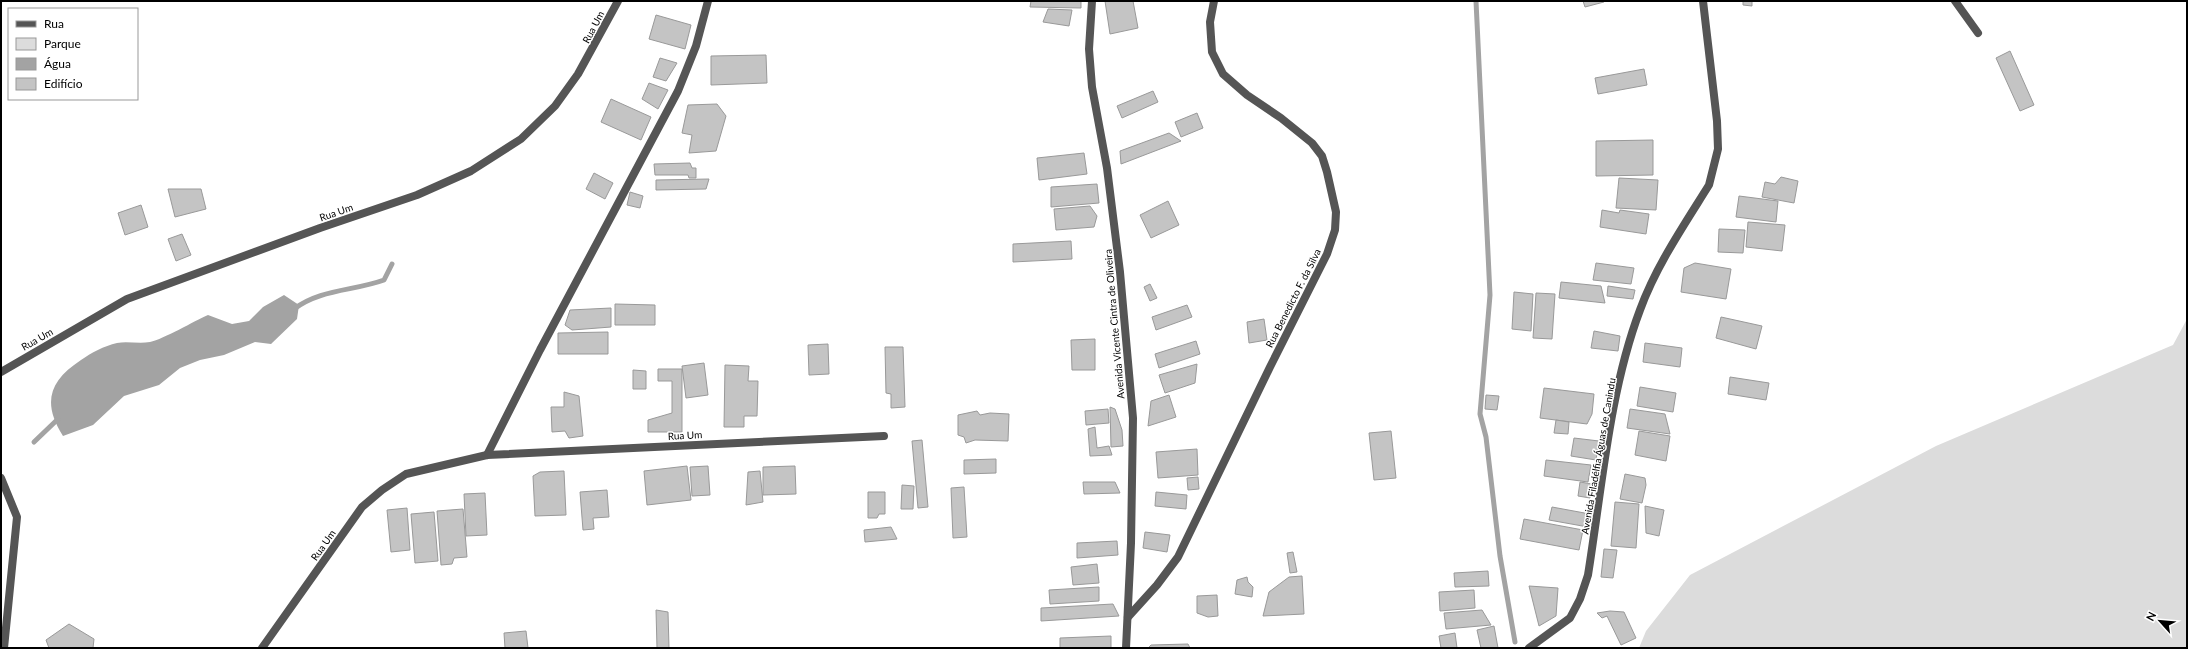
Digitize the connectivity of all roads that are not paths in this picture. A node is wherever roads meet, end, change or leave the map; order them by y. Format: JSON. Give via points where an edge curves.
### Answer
{"nodes":[{"id":1,"x":618,"y":1,"type":"edge"},
{"id":2,"x":708,"y":1,"type":"edge"},
{"id":3,"x":1092,"y":1,"type":"edge"},
{"id":4,"x":1214,"y":1,"type":"edge"},
{"id":5,"x":1703,"y":1,"type":"edge"},
{"id":6,"x":1955,"y":1,"type":"edge"},
{"id":7,"x":1978,"y":33,"type":"dead end"},
{"id":8,"x":1,"y":372,"type":"edge"},
{"id":9,"x":884,"y":436,"type":"dead end"},
{"id":10,"x":487,"y":455,"type":"junction"},
{"id":11,"x":1,"y":478,"type":"edge"},
{"id":12,"x":1128,"y":617,"type":"junction"},
{"id":13,"x":4,"y":648,"type":"edge"},
{"id":14,"x":262,"y":648,"type":"edge"},
{"id":15,"x":1126,"y":648,"type":"edge"},
{"id":16,"x":1529,"y":648,"type":"edge"}],
"edges":[{"from":1,"to":8,"type":"street","name":"Rua Um","via":[[578,74],[556,106],[521,139],[470,171],[417,196],[127,298]]},
{"from":2,"to":10,"type":"street","via":[[696,46],[678,91]]},
{"from":3,"to":12,"type":"street","name":"Avenida Vicente Cintra de Oliveira","via":[[1089,49],[1092,87],[1107,168],[1119,264],[1133,418]]},
{"from":4,"to":12,"type":"street","name":"Rua Benedicto F. da Silva","via":[[1210,22],[1212,52],[1223,74],[1312,143],[1322,156],[1336,212],[1335,230],[1327,254],[1178,557],[1158,585]]},
{"from":5,"to":16,"type":"street","name":"Avenida Filadélfia Águas de Canindu","via":[[1717,121],[1718,149],[1714,170],[1709,185],[1655,276],[1640,310],[1625,360],[1613,417],[1588,575],[1580,599],[1570,618]]},
{"from":6,"to":7,"type":"street"},
{"from":9,"to":10,"type":"street","name":"Rua Um"},
{"from":10,"to":14,"type":"street","name":"Rua Um","via":[[406,474],[362,507]]},
{"from":11,"to":13,"type":"street","via":[[17,517]]},
{"from":12,"to":15,"type":"street","name":"Avenida Vicente Cintra de Oliveira"}]}
